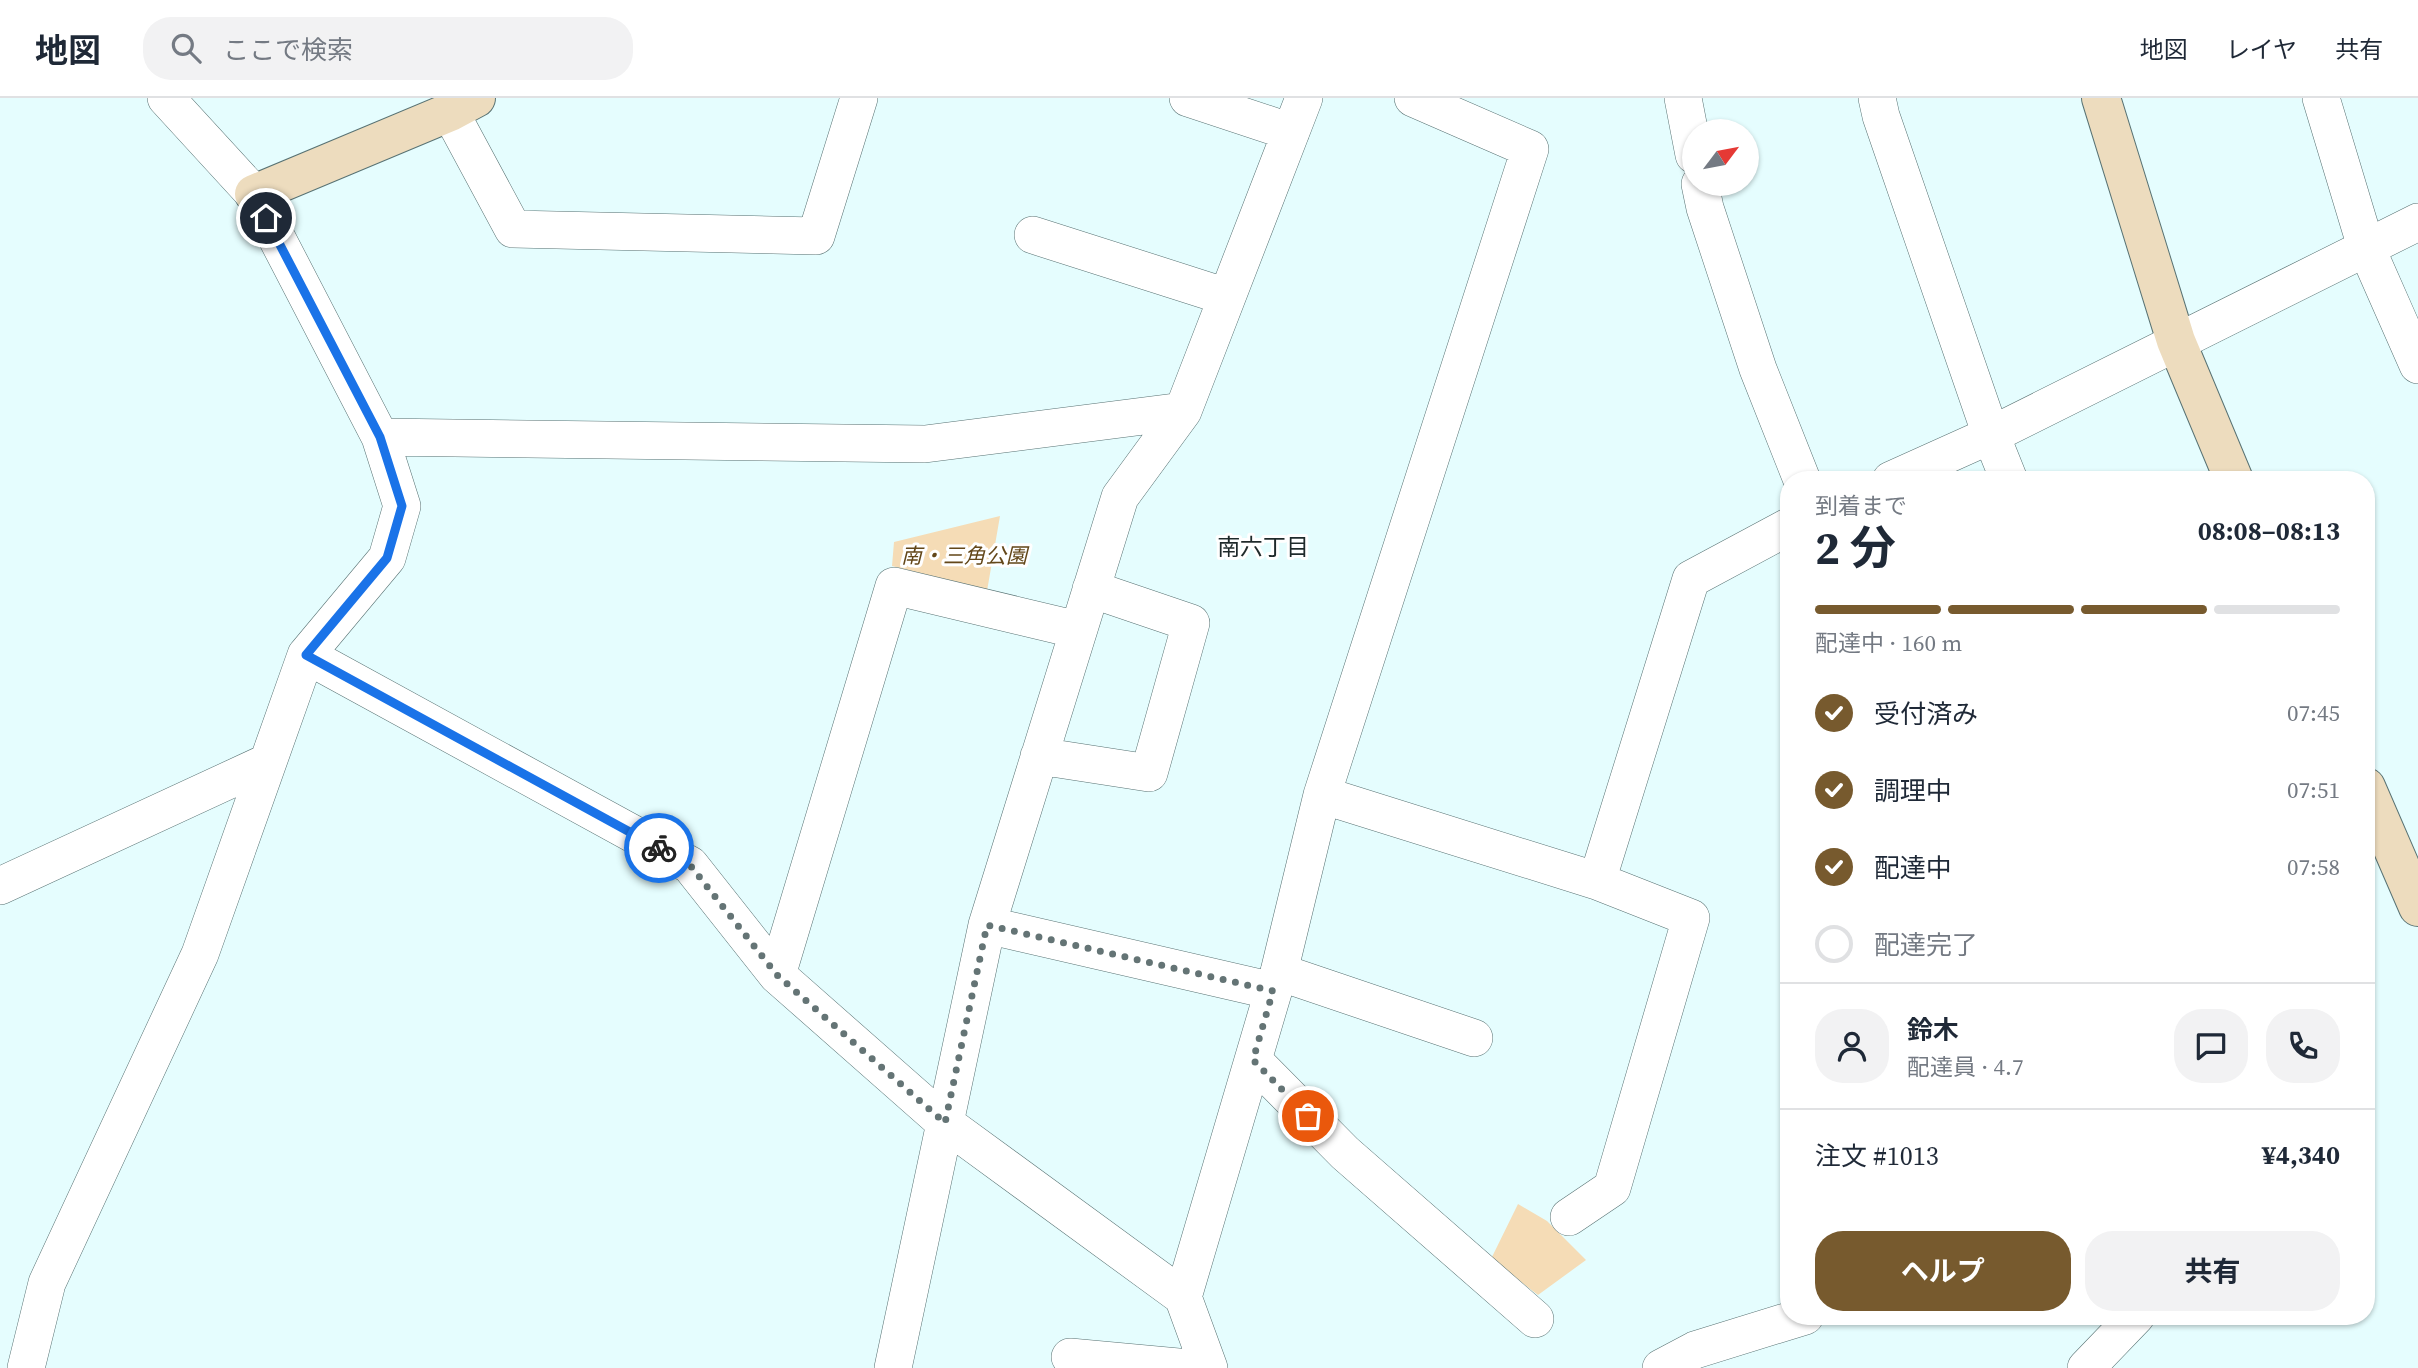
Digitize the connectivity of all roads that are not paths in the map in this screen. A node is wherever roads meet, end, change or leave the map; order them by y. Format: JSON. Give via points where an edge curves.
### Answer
{"nodes":[{"id":1,"x":166,"y":98,"type":"edge"},
{"id":2,"x":859,"y":98,"type":"edge"},
{"id":3,"x":1188,"y":98,"type":"edge"},
{"id":4,"x":1304,"y":98,"type":"edge"},
{"id":5,"x":1413,"y":98,"type":"edge"},
{"id":6,"x":1683,"y":98,"type":"edge"},
{"id":7,"x":1877,"y":98,"type":"edge"},
{"id":8,"x":2101,"y":98,"type":"edge"},
{"id":9,"x":2321,"y":98,"type":"edge"},
{"id":10,"x":463,"y":105,"type":"edge"},
{"id":11,"x":1687,"y":119,"type":"edge"},
{"id":12,"x":1291,"y":132,"type":"junction"},
{"id":13,"x":254,"y":194,"type":"junction"},
{"id":14,"x":1702,"y":196,"type":"edge"},
{"id":15,"x":2418,"y":222,"type":"edge"},
{"id":16,"x":1033,"y":235,"type":"dead end"},
{"id":17,"x":2366,"y":247,"type":"junction"},
{"id":18,"x":1227,"y":298,"type":"junction"},
{"id":19,"x":2176,"y":341,"type":"junction"},
{"id":20,"x":2418,"y":365,"type":"edge"},
{"id":21,"x":1183,"y":411,"type":"junction"},
{"id":22,"x":1991,"y":435,"type":"junction"},
{"id":23,"x":380,"y":437,"type":"junction"},
{"id":24,"x":1798,"y":471,"type":"edge"},
{"id":25,"x":1911,"y":471,"type":"edge"},
{"id":26,"x":2005,"y":471,"type":"edge"},
{"id":27,"x":2230,"y":471,"type":"edge"},
{"id":28,"x":1780,"y":531,"type":"edge"},
{"id":29,"x":1091,"y":589,"type":"junction"},
{"id":30,"x":1078,"y":631,"type":"junction"},
{"id":31,"x":306,"y":655,"type":"junction"},
{"id":32,"x":1039,"y":756,"type":"junction"},
{"id":33,"x":268,"y":762,"type":"junction"},
{"id":34,"x":1322,"y":794,"type":"junction"},
{"id":35,"x":2375,"y":808,"type":"edge"},
{"id":36,"x":1597,"y":881,"type":"junction"},
{"id":37,"x":0,"y":886,"type":"edge"},
{"id":38,"x":2418,"y":907,"type":"edge"},
{"id":39,"x":987,"y":925,"type":"junction"},
{"id":40,"x":777,"y":975,"type":"junction"},
{"id":41,"x":1276,"y":981,"type":"junction"},
{"id":42,"x":1474,"y":1038,"type":"dead end"},
{"id":43,"x":1253,"y":1060,"type":"junction"},
{"id":44,"x":945,"y":1123,"type":"junction"},
{"id":45,"x":1569,"y":1217,"type":"dead end"},
{"id":46,"x":1183,"y":1297,"type":"junction"},
{"id":47,"x":1535,"y":1319,"type":"dead end"},
{"id":48,"x":1780,"y":1324,"type":"edge"},
{"id":49,"x":2127,"y":1325,"type":"edge"},
{"id":50,"x":1070,"y":1357,"type":"dead end"},
{"id":51,"x":26,"y":1368,"type":"edge"},
{"id":52,"x":893,"y":1368,"type":"edge"},
{"id":53,"x":1189,"y":1368,"type":"edge"},
{"id":54,"x":1209,"y":1368,"type":"edge"},
{"id":55,"x":1661,"y":1368,"type":"edge"},
{"id":56,"x":2086,"y":1368,"type":"edge"}],
"edges":[{"from":1,"to":13,"type":"street"},
{"from":2,"to":10,"type":"street","via":[[816,236],[513,229]]},
{"from":3,"to":12,"type":"street"},
{"from":4,"to":12,"type":"street"},
{"from":5,"to":34,"type":"street","via":[[1530,149]]},
{"from":6,"to":11,"type":"street"},
{"from":7,"to":22,"type":"street"},
{"from":8,"to":19,"type":"street"},
{"from":9,"to":17,"type":"street"},
{"from":10,"to":13,"type":"street"},
{"from":12,"to":18,"type":"street"},
{"from":13,"to":23,"type":"street"},
{"from":14,"to":24,"type":"street","via":[[1758,369]]},
{"from":15,"to":17,"type":"street"},
{"from":16,"to":18,"type":"street"},
{"from":17,"to":19,"type":"street"},
{"from":17,"to":20,"type":"street"},
{"from":18,"to":21,"type":"street"},
{"from":19,"to":22,"type":"street"},
{"from":19,"to":27,"type":"street"},
{"from":21,"to":23,"type":"street","via":[[925,444]]},
{"from":21,"to":29,"type":"street","via":[[1120,498]]},
{"from":22,"to":25,"type":"street"},
{"from":22,"to":26,"type":"street"},
{"from":23,"to":31,"type":"street","via":[[402,506],[387,558]]},
{"from":28,"to":36,"type":"street","via":[[1691,579]]},
{"from":29,"to":30,"type":"street"},
{"from":29,"to":32,"type":"street","via":[[1191,623],[1149,773]]},
{"from":30,"to":32,"type":"street"},
{"from":30,"to":40,"type":"street","via":[[894,586]]},
{"from":31,"to":33,"type":"street"},
{"from":31,"to":40,"type":"street","via":[[690,865]]},
{"from":32,"to":39,"type":"street"},
{"from":33,"to":37,"type":"street"},
{"from":33,"to":51,"type":"street","via":[[200,954],[47,1283]]},
{"from":34,"to":36,"type":"street"},
{"from":34,"to":41,"type":"street"},
{"from":35,"to":38,"type":"street"},
{"from":36,"to":45,"type":"street","via":[[1691,918],[1612,1188]]},
{"from":39,"to":41,"type":"street"},
{"from":39,"to":44,"type":"street"},
{"from":40,"to":44,"type":"street"},
{"from":41,"to":42,"type":"street"},
{"from":41,"to":43,"type":"street"},
{"from":43,"to":46,"type":"street"},
{"from":43,"to":47,"type":"street","via":[[1345,1153]]},
{"from":44,"to":46,"type":"street"},
{"from":44,"to":52,"type":"street"},
{"from":46,"to":54,"type":"street"},
{"from":48,"to":55,"type":"street","via":[[1695,1350]]},
{"from":49,"to":56,"type":"street"},
{"from":50,"to":53,"type":"street"}]}
